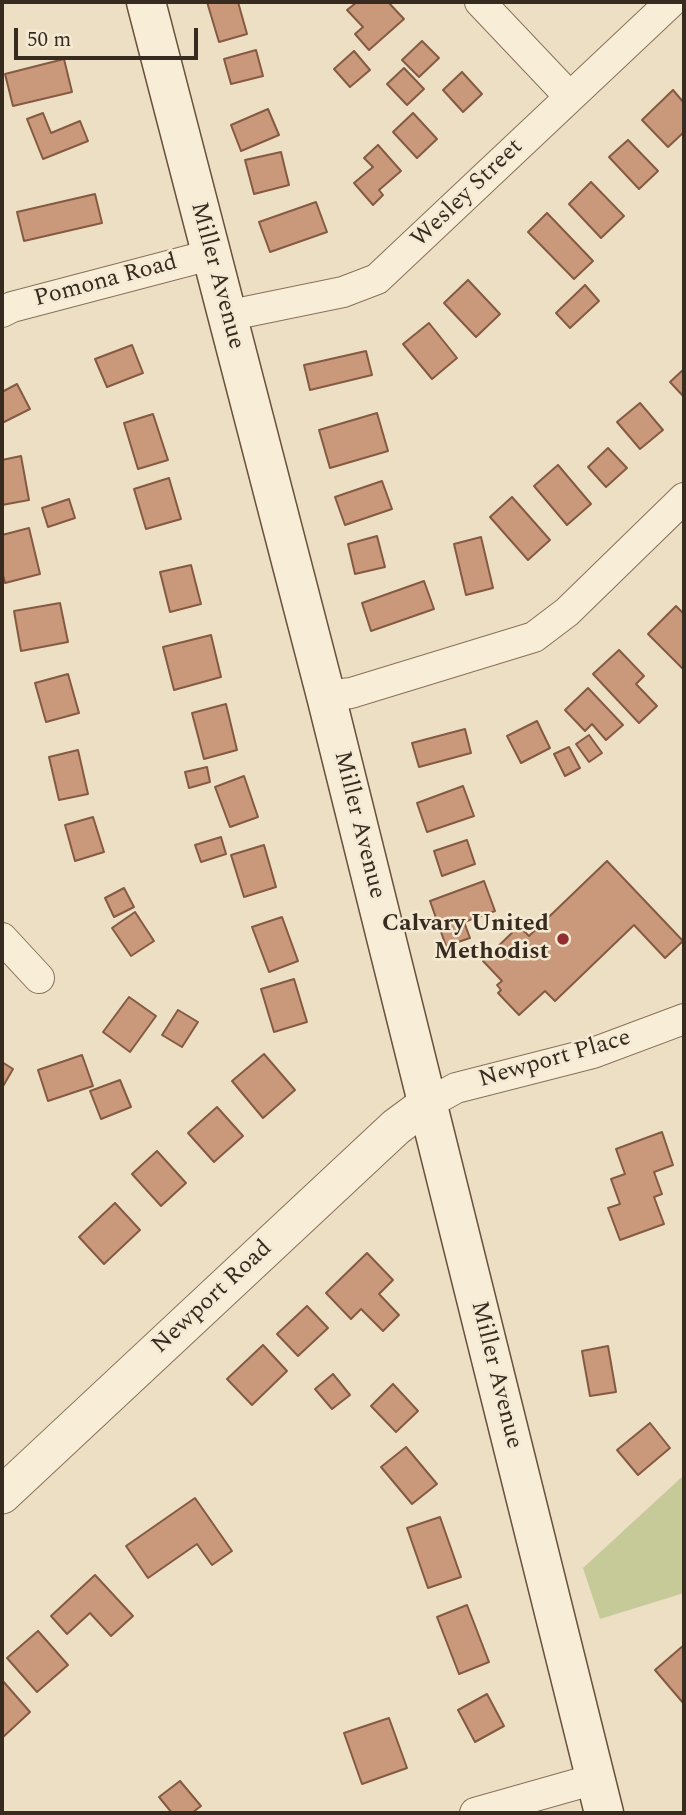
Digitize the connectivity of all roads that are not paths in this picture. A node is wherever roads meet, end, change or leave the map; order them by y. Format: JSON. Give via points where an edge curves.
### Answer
{"nodes":[{"id":1,"x":146,"y":2,"type":"edge"},
{"id":2,"x":480,"y":2,"type":"edge"},
{"id":3,"x":671,"y":2,"type":"edge"},
{"id":4,"x":570,"y":97,"type":"junction"},
{"id":5,"x":210,"y":255,"type":"junction"},
{"id":6,"x":2,"y":312,"type":"edge"},
{"id":7,"x":226,"y":316,"type":"junction"},
{"id":8,"x":684,"y":498,"type":"edge"},
{"id":9,"x":326,"y":696,"type":"junction"},
{"id":10,"x":2,"y":938,"type":"edge"},
{"id":11,"x":39,"y":978,"type":"dead end"},
{"id":12,"x":684,"y":1019,"type":"edge"},
{"id":13,"x":427,"y":1104,"type":"junction"},
{"id":14,"x":2,"y":1495,"type":"edge"},
{"id":15,"x":599,"y":1796,"type":"edge"},
{"id":16,"x":475,"y":1813,"type":"edge"}],
"edges":[{"from":1,"to":5,"type":"main road","name":"Miller Avenue"},
{"from":2,"to":4,"type":"street"},
{"from":3,"to":4,"type":"street","name":"Wesley Street"},
{"from":4,"to":7,"type":"street","name":"Wesley Street","via":[[377,279],[343,292]]},
{"from":5,"to":6,"type":"street","name":"Pomona Road"},
{"from":5,"to":7,"type":"main road","name":"Miller Avenue"},
{"from":7,"to":9,"type":"main road","name":"Miller Avenue"},
{"from":8,"to":9,"type":"street","via":[[534,637]]},
{"from":9,"to":13,"type":"main road","name":"Miller Avenue"},
{"from":10,"to":11,"type":"street"},
{"from":12,"to":13,"type":"street","name":"Newport Place","via":[[593,1053],[456,1088]]},
{"from":13,"to":14,"type":"street","name":"Newport Road","via":[[396,1127]]},
{"from":13,"to":15,"type":"main road","name":"Miller Avenue"},
{"from":15,"to":16,"type":"street"}]}
